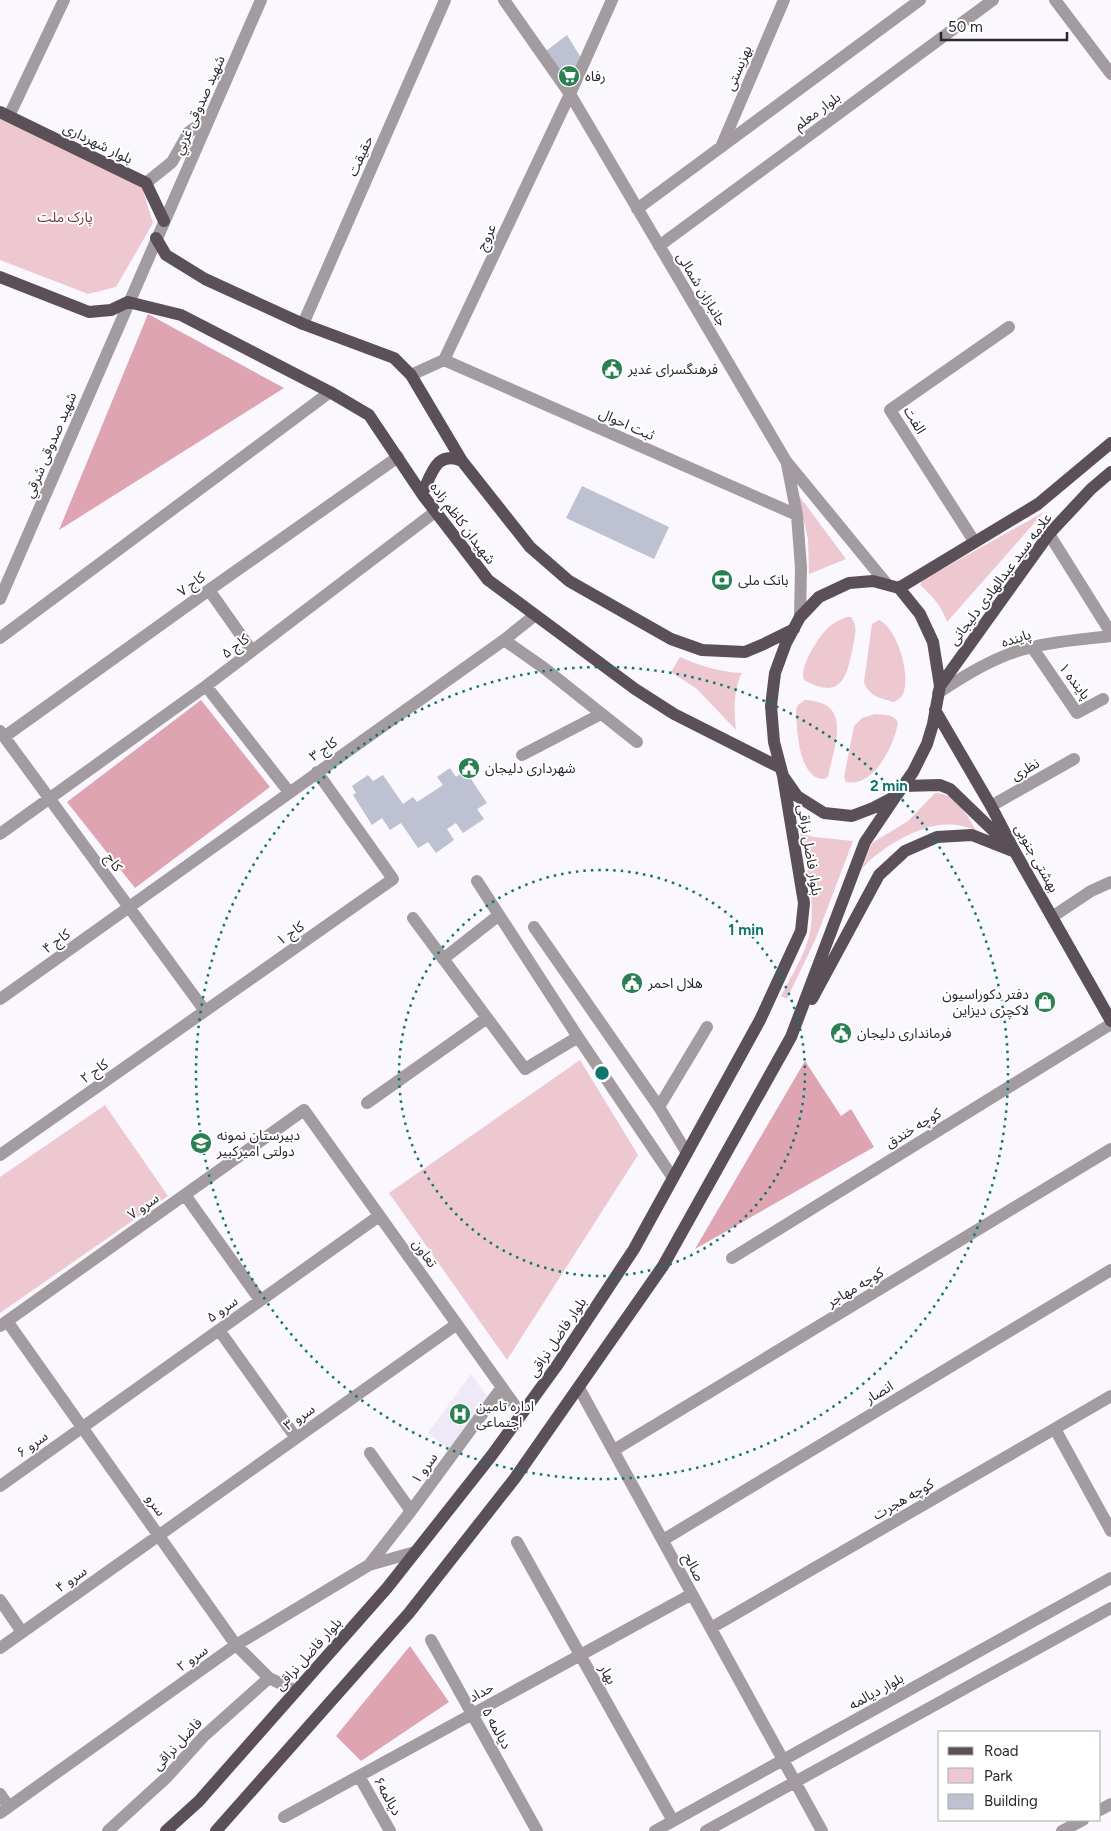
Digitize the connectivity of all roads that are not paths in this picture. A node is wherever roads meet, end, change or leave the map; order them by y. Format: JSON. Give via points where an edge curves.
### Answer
{"nodes":[{"id":1,"x":64,"y":0,"type":"edge"},
{"id":2,"x":262,"y":0,"type":"edge"},
{"id":3,"x":445,"y":0,"type":"edge"},
{"id":4,"x":504,"y":0,"type":"edge"},
{"id":5,"x":612,"y":0,"type":"edge"},
{"id":6,"x":784,"y":0,"type":"edge"},
{"id":7,"x":920,"y":0,"type":"edge"},
{"id":8,"x":993,"y":0,"type":"edge"},
{"id":9,"x":1055,"y":0,"type":"edge"},
{"id":10,"x":1111,"y":74,"type":"edge"},
{"id":11,"x":570,"y":94,"type":"junction"},
{"id":12,"x":4,"y":114,"type":"edge"},
{"id":13,"x":210,"y":117,"type":"junction"},
{"id":14,"x":720,"y":149,"type":"junction"},
{"id":15,"x":146,"y":183,"type":"junction"},
{"id":16,"x":637,"y":209,"type":"junction"},
{"id":17,"x":164,"y":222,"type":"junction"},
{"id":18,"x":156,"y":238,"type":"junction"},
{"id":19,"x":659,"y":246,"type":"junction"},
{"id":20,"x":0,"y":277,"type":"edge"},
{"id":21,"x":128,"y":302,"type":"junction"},
{"id":22,"x":303,"y":324,"type":"junction"},
{"id":23,"x":1009,"y":327,"type":"dead end"},
{"id":24,"x":444,"y":360,"type":"junction"},
{"id":25,"x":411,"y":375,"type":"junction"},
{"id":26,"x":330,"y":392,"type":"junction"},
{"id":27,"x":1111,"y":444,"type":"edge"},
{"id":28,"x":398,"y":457,"type":"junction"},
{"id":29,"x":462,"y":461,"type":"junction"},
{"id":30,"x":786,"y":461,"type":"junction"},
{"id":31,"x":1111,"y":472,"type":"edge"},
{"id":32,"x":422,"y":494,"type":"junction"},
{"id":33,"x":435,"y":512,"type":"junction"},
{"id":34,"x":797,"y":515,"type":"junction"},
{"id":35,"x":1049,"y":534,"type":"junction"},
{"id":36,"x":974,"y":541,"type":"junction"},
{"id":37,"x":886,"y":583,"type":"junction"},
{"id":38,"x":899,"y":588,"type":"junction"},
{"id":39,"x":209,"y":590,"type":"junction"},
{"id":40,"x":0,"y":599,"type":"edge"},
{"id":41,"x":534,"y":616,"type":"junction"},
{"id":42,"x":800,"y":617,"type":"junction"},
{"id":43,"x":794,"y":629,"type":"junction"},
{"id":44,"x":1111,"y":634,"type":"edge"},
{"id":45,"x":0,"y":638,"type":"edge"},
{"id":46,"x":504,"y":640,"type":"junction"},
{"id":47,"x":1032,"y":647,"type":"junction"},
{"id":48,"x":252,"y":651,"type":"junction"},
{"id":49,"x":206,"y":686,"type":"junction"},
{"id":50,"x":939,"y":690,"type":"junction"},
{"id":51,"x":1103,"y":700,"type":"dead end"},
{"id":52,"x":935,"y":710,"type":"junction"},
{"id":53,"x":600,"y":714,"type":"junction"},
{"id":54,"x":2,"y":734,"type":"edge"},
{"id":55,"x":637,"y":742,"type":"dead end"},
{"id":56,"x":522,"y":755,"type":"dead end"},
{"id":57,"x":1074,"y":759,"type":"dead end"},
{"id":58,"x":317,"y":772,"type":"junction"},
{"id":59,"x":782,"y":772,"type":"junction"},
{"id":60,"x":899,"y":791,"type":"junction"},
{"id":61,"x":289,"y":792,"type":"junction"},
{"id":62,"x":49,"y":799,"type":"junction"},
{"id":63,"x":991,"y":806,"type":"junction"},
{"id":64,"x":0,"y":834,"type":"edge"},
{"id":65,"x":1015,"y":852,"type":"junction"},
{"id":66,"x":477,"y":881,"type":"dead end"},
{"id":67,"x":1111,"y":882,"type":"edge"},
{"id":68,"x":129,"y":907,"type":"junction"},
{"id":69,"x":499,"y":915,"type":"junction"},
{"id":70,"x":1052,"y":917,"type":"junction"},
{"id":71,"x":413,"y":918,"type":"dead end"},
{"id":72,"x":534,"y":927,"type":"dead end"},
{"id":73,"x":443,"y":959,"type":"junction"},
{"id":74,"x":0,"y":999,"type":"edge"},
{"id":75,"x":205,"y":1011,"type":"junction"},
{"id":76,"x":487,"y":1018,"type":"junction"},
{"id":77,"x":1111,"y":1023,"type":"edge"},
{"id":78,"x":707,"y":1027,"type":"dead end"},
{"id":79,"x":578,"y":1037,"type":"junction"},
{"id":80,"x":791,"y":1037,"type":"junction"},
{"id":81,"x":367,"y":1103,"type":"dead end"},
{"id":82,"x":659,"y":1107,"type":"junction"},
{"id":83,"x":304,"y":1110,"type":"joint"},
{"id":84,"x":1111,"y":1149,"type":"edge"},
{"id":85,"x":687,"y":1153,"type":"junction"},
{"id":86,"x":0,"y":1154,"type":"edge"},
{"id":87,"x":673,"y":1178,"type":"junction"},
{"id":88,"x":185,"y":1195,"type":"junction"},
{"id":89,"x":379,"y":1216,"type":"junction"},
{"id":90,"x":732,"y":1258,"type":"dead end"},
{"id":91,"x":1111,"y":1270,"type":"edge"},
{"id":92,"x":260,"y":1300,"type":"junction"},
{"id":93,"x":4,"y":1324,"type":"edge"},
{"id":94,"x":457,"y":1324,"type":"junction"},
{"id":95,"x":219,"y":1330,"type":"junction"},
{"id":96,"x":502,"y":1387,"type":"junction"},
{"id":97,"x":579,"y":1388,"type":"junction"},
{"id":98,"x":1111,"y":1396,"type":"edge"},
{"id":99,"x":521,"y":1414,"type":"junction"},
{"id":100,"x":82,"y":1427,"type":"junction"},
{"id":101,"x":1055,"y":1428,"type":"junction"},
{"id":102,"x":296,"y":1438,"type":"junction"},
{"id":103,"x":614,"y":1450,"type":"junction"},
{"id":104,"x":370,"y":1453,"type":"dead end"},
{"id":105,"x":0,"y":1486,"type":"edge"},
{"id":106,"x":411,"y":1511,"type":"junction"},
{"id":107,"x":1111,"y":1531,"type":"edge"},
{"id":108,"x":159,"y":1535,"type":"junction"},
{"id":109,"x":663,"y":1540,"type":"junction"},
{"id":110,"x":517,"y":1542,"type":"dead end"},
{"id":111,"x":415,"y":1552,"type":"junction"},
{"id":112,"x":369,"y":1565,"type":"junction"},
{"id":113,"x":1111,"y":1578,"type":"edge"},
{"id":114,"x":692,"y":1594,"type":"junction"},
{"id":115,"x":0,"y":1600,"type":"edge"},
{"id":116,"x":1111,"y":1608,"type":"edge"},
{"id":117,"x":711,"y":1628,"type":"junction"},
{"id":118,"x":22,"y":1632,"type":"junction"},
{"id":119,"x":431,"y":1640,"type":"dead end"},
{"id":120,"x":236,"y":1645,"type":"junction"},
{"id":121,"x":0,"y":1648,"type":"edge"},
{"id":122,"x":580,"y":1655,"type":"junction"},
{"id":123,"x":269,"y":1678,"type":"junction"},
{"id":124,"x":296,"y":1691,"type":"junction"},
{"id":125,"x":472,"y":1714,"type":"junction"},
{"id":126,"x":782,"y":1760,"type":"junction"},
{"id":127,"x":359,"y":1776,"type":"junction"},
{"id":128,"x":795,"y":1782,"type":"junction"},
{"id":129,"x":0,"y":1794,"type":"edge"},
{"id":130,"x":4,"y":1810,"type":"edge"},
{"id":131,"x":284,"y":1817,"type":"dead end"},
{"id":132,"x":673,"y":1821,"type":"junction"},
{"id":133,"x":1081,"y":1821,"type":"edge"},
{"id":134,"x":108,"y":1831,"type":"edge"},
{"id":135,"x":166,"y":1831,"type":"edge"},
{"id":136,"x":216,"y":1831,"type":"edge"},
{"id":137,"x":390,"y":1831,"type":"edge"},
{"id":138,"x":537,"y":1831,"type":"edge"},
{"id":139,"x":655,"y":1831,"type":"edge"},
{"id":140,"x":706,"y":1831,"type":"edge"},
{"id":141,"x":822,"y":1831,"type":"edge"},
{"id":142,"x":1062,"y":1831,"type":"edge"}],
"edges":[{"from":1,"to":12,"type":"street"},
{"from":2,"to":13,"type":"street","name":"شهید صدوقی غربي"},
{"from":3,"to":22,"type":"street","name":"حقیقت"},
{"from":4,"to":11,"type":"street","name":"جانبازان شمالی"},
{"from":5,"to":11,"type":"street","name":"عروج"},
{"from":6,"to":14,"type":"street","name":"بهزیستی"},
{"from":7,"to":14,"type":"street","name":"بلوار معلم"},
{"from":8,"to":19,"type":"street","name":"بلوار معلم"},
{"from":9,"to":10,"type":"street"},
{"from":11,"to":16,"type":"street","name":"جانبازان شمالی"},
{"from":11,"to":24,"type":"street","name":"عروج"},
{"from":12,"to":15,"type":"main road","name":"بلوار شهرداری"},
{"from":13,"to":15,"type":"street","via":[[189,132],[172,162]]},
{"from":13,"to":17,"type":"street","name":"شهید صدوقی غربي"},
{"from":14,"to":16,"type":"street","name":"بلوار معلم"},
{"from":15,"to":17,"type":"main road"},
{"from":16,"to":19,"type":"street","name":"جانبازان شمالی"},
{"from":17,"to":18,"type":"street","name":"شهید صدوقی غربي"},
{"from":18,"to":21,"type":"street","name":"شهید صدوقی شرقي"},
{"from":18,"to":22,"type":"main road","via":[[166,255],[205,279]]},
{"from":19,"to":30,"type":"street","name":"جانبازان شمالی"},
{"from":20,"to":21,"type":"main road","via":[[89,312],[111,310]]},
{"from":21,"to":26,"type":"main road","name":"شهیدان کاظم زاده","via":[[181,315]]},
{"from":21,"to":40,"type":"street","name":"شهید صدوقی شرقي"},
{"from":22,"to":25,"type":"main road","via":[[394,358]]},
{"from":23,"to":36,"type":"street","name":"الفت","via":[[890,410]]},
{"from":24,"to":25,"type":"street"},
{"from":24,"to":34,"type":"street","name":"ثبت احوال"},
{"from":25,"to":29,"type":"main road"},
{"from":26,"to":28,"type":"main road","name":"شهیدان کاظم زاده","via":[[369,415]]},
{"from":26,"to":45,"type":"street"},
{"from":27,"to":36,"type":"main road","name":"علامه سید عبدالهادی دلیجانی","via":[[1038,504]]},
{"from":28,"to":32,"type":"main road","name":"شهیدان کاظم زاده"},
{"from":28,"to":39,"type":"street","name":"کاج ۷"},
{"from":29,"to":32,"type":"main road","via":[[449,458],[437,464]]},
{"from":29,"to":43,"type":"main road","via":[[548,565],[569,581],[671,639],[702,650],[744,652]]},
{"from":30,"to":34,"type":"street"},
{"from":30,"to":37,"type":"street","name":"جانبازان شمالی"},
{"from":31,"to":35,"type":"main road","name":"علامه سید عبدالهادی دلیجانی"},
{"from":32,"to":33,"type":"main road","name":"شهیدان کاظم زاده"},
{"from":33,"to":41,"type":"main road","name":"شهیدان کاظم زاده","via":[[488,580]]},
{"from":33,"to":48,"type":"street","name":"کاج ۵"},
{"from":34,"to":42,"type":"street"},
{"from":35,"to":44,"type":"street"},
{"from":35,"to":50,"type":"main road","name":"علامه سید عبدالهادی دلیجانی"},
{"from":36,"to":38,"type":"main road","name":"علامه سید عبدالهادی دلیجانی"},
{"from":37,"to":38,"type":"main road"},
{"from":37,"to":42,"type":"main road","via":[[850,583],[819,597]]},
{"from":38,"to":50,"type":"main road","via":[[920,614],[933,642]]},
{"from":39,"to":48,"type":"street"},
{"from":39,"to":54,"type":"street","name":"کاج ۷"},
{"from":41,"to":46,"type":"street","name":"کاج ۳"},
{"from":41,"to":59,"type":"main road","name":"شهیدان کاظم زاده","via":[[674,714]]},
{"from":42,"to":43,"type":"main road"},
{"from":43,"to":59,"type":"main road","via":[[775,673],[771,706],[774,742]]},
{"from":44,"to":47,"type":"street","name":"پاینده"},
{"from":46,"to":53,"type":"street"},
{"from":46,"to":58,"type":"street","name":"کاج ۳"},
{"from":47,"to":50,"type":"street","name":"پاینده","via":[[974,670]]},
{"from":47,"to":51,"type":"street","name":"پاینده ۱","via":[[1077,712]]},
{"from":48,"to":49,"type":"street","name":"کاج ۵"},
{"from":49,"to":61,"type":"street"},
{"from":49,"to":62,"type":"street","name":"کاج ۵"},
{"from":50,"to":52,"type":"main road","name":"بلوار فاضل نراقی"},
{"from":52,"to":60,"type":"main road","name":"بلوار فاضل نراقی","via":[[927,744]]},
{"from":52,"to":63,"type":"main road","name":"بهشتی جنوبی"},
{"from":53,"to":55,"type":"street"},
{"from":53,"to":56,"type":"street"},
{"from":54,"to":62,"type":"street","name":"کاج"},
{"from":57,"to":63,"type":"street","name":"نظری"},
{"from":58,"to":61,"type":"street","name":"کاج ۳"},
{"from":58,"to":75,"type":"street","name":"کاج ۱","via":[[392,879]]},
{"from":59,"to":60,"type":"main road","via":[[797,796],[824,813],[852,816],[873,808]]},
{"from":59,"to":85,"type":"main road","name":"بلوار فاضل نراقی","via":[[804,903],[801,931],[760,1020]]},
{"from":60,"to":65,"type":"main road","via":[[940,785],[950,789]]},
{"from":60,"to":80,"type":"main road","name":"بلوار فاضل نراقی","via":[[865,842]]},
{"from":61,"to":68,"type":"street","name":"کاج ۳"},
{"from":62,"to":64,"type":"street","name":"کاج ۵"},
{"from":62,"to":68,"type":"street","name":"کاج"},
{"from":63,"to":65,"type":"main road","name":"بهشتی جنوبی"},
{"from":65,"to":70,"type":"main road","name":"بهشتی جنوبی"},
{"from":65,"to":80,"type":"main road","via":[[972,834],[937,837],[905,851],[879,876]]},
{"from":66,"to":69,"type":"street"},
{"from":67,"to":70,"type":"street"},
{"from":68,"to":74,"type":"street","name":"کاج ۴"},
{"from":68,"to":75,"type":"street","name":"کاج"},
{"from":69,"to":73,"type":"street"},
{"from":69,"to":79,"type":"street"},
{"from":70,"to":77,"type":"main road","name":"بهشتی جنوبی"},
{"from":71,"to":73,"type":"street"},
{"from":72,"to":82,"type":"street"},
{"from":73,"to":76,"type":"street"},
{"from":75,"to":86,"type":"street","name":"کاج ۲"},
{"from":76,"to":79,"type":"street","via":[[525,1069]]},
{"from":76,"to":81,"type":"street"},
{"from":77,"to":90,"type":"street","name":"کوچه خندق"},
{"from":78,"to":82,"type":"street"},
{"from":79,"to":87,"type":"street"},
{"from":80,"to":97,"type":"main road","name":"بلوار فاضل نراقی","via":[[663,1266]]},
{"from":82,"to":85,"type":"street"},
{"from":83,"to":88,"type":"street","name":"سرو ۷"},
{"from":83,"to":89,"type":"street","name":"تعاون"},
{"from":84,"to":103,"type":"street","name":"کوچه مهاجر"},
{"from":85,"to":87,"type":"main road","name":"بلوار فاضل نراقی"},
{"from":87,"to":99,"type":"main road","name":"بلوار فاضل نراقی","via":[[634,1249]]},
{"from":88,"to":92,"type":"street"},
{"from":88,"to":93,"type":"street","name":"سرو ۷"},
{"from":89,"to":92,"type":"street","name":"سرو ۵"},
{"from":89,"to":94,"type":"street","name":"تعاون"},
{"from":91,"to":109,"type":"street","name":"انصار"},
{"from":92,"to":95,"type":"street","name":"سرو ۵"},
{"from":93,"to":100,"type":"street","name":"سرو"},
{"from":94,"to":96,"type":"street","name":"تعاون"},
{"from":94,"to":102,"type":"street","name":"سرو ۳"},
{"from":95,"to":100,"type":"street","name":"سرو ۵"},
{"from":95,"to":102,"type":"street"},
{"from":96,"to":99,"type":"street","name":"تعاون"},
{"from":96,"to":106,"type":"street","name":"سرو ۱"},
{"from":97,"to":103,"type":"street","name":"صالح"},
{"from":97,"to":136,"type":"main road","name":"بلوار فاضل نراقی","via":[[515,1478],[409,1613]]},
{"from":98,"to":101,"type":"street","name":"کوچه هجرت"},
{"from":99,"to":111,"type":"main road","name":"بلوار فاضل نراقی"},
{"from":100,"to":105,"type":"street","name":"سرو ۶"},
{"from":100,"to":108,"type":"street","name":"سرو"},
{"from":101,"to":107,"type":"street"},
{"from":101,"to":117,"type":"street","name":"کوچه هجرت"},
{"from":102,"to":108,"type":"street","name":"سرو ۳"},
{"from":103,"to":109,"type":"street","name":"صالح"},
{"from":104,"to":106,"type":"street"},
{"from":106,"to":112,"type":"street","name":"سرو ۱"},
{"from":108,"to":118,"type":"street","name":"سرو ۴"},
{"from":108,"to":120,"type":"street","name":"سرو"},
{"from":109,"to":114,"type":"street","name":"صالح"},
{"from":110,"to":122,"type":"street","name":"بهار"},
{"from":111,"to":112,"type":"street","name":"سرو ۲"},
{"from":111,"to":124,"type":"main road","name":"بلوار فاضل نراقی"},
{"from":112,"to":120,"type":"street","name":"سرو ۲"},
{"from":113,"to":126,"type":"street","name":"بلوار دیالمه"},
{"from":114,"to":117,"type":"street","name":"صالح"},
{"from":114,"to":122,"type":"street","name":"حداد"},
{"from":115,"to":118,"type":"street"},
{"from":116,"to":128,"type":"street"},
{"from":117,"to":126,"type":"street","name":"صالح"},
{"from":118,"to":121,"type":"street","name":"سرو ۴"},
{"from":119,"to":125,"type":"street","name":"دیالمه ۵"},
{"from":120,"to":123,"type":"street","name":"سرو"},
{"from":120,"to":130,"type":"street","name":"سرو ۲"},
{"from":122,"to":125,"type":"street","name":"حداد"},
{"from":122,"to":132,"type":"street","name":"بهار"},
{"from":123,"to":124,"type":"street","name":"سرو"},
{"from":123,"to":134,"type":"street","name":"فاضل نراقی","via":[[204,1736],[168,1777]]},
{"from":124,"to":135,"type":"main road","name":"بلوار فاضل نراقی","via":[[199,1801]]},
{"from":125,"to":127,"type":"street","name":"حداد"},
{"from":125,"to":138,"type":"street","name":"دیالمه ۵"},
{"from":126,"to":128,"type":"street","name":"صالح"},
{"from":126,"to":132,"type":"street","name":"بلوار دیالمه"},
{"from":127,"to":131,"type":"street","name":"حداد"},
{"from":127,"to":137,"type":"street","name":"دیالمه۶"},
{"from":128,"to":140,"type":"street"},
{"from":128,"to":141,"type":"street","name":"صالح"},
{"from":129,"to":130,"type":"street"},
{"from":132,"to":139,"type":"street","name":"بلوار دیالمه"},
{"from":133,"to":142,"type":"street"}]}
